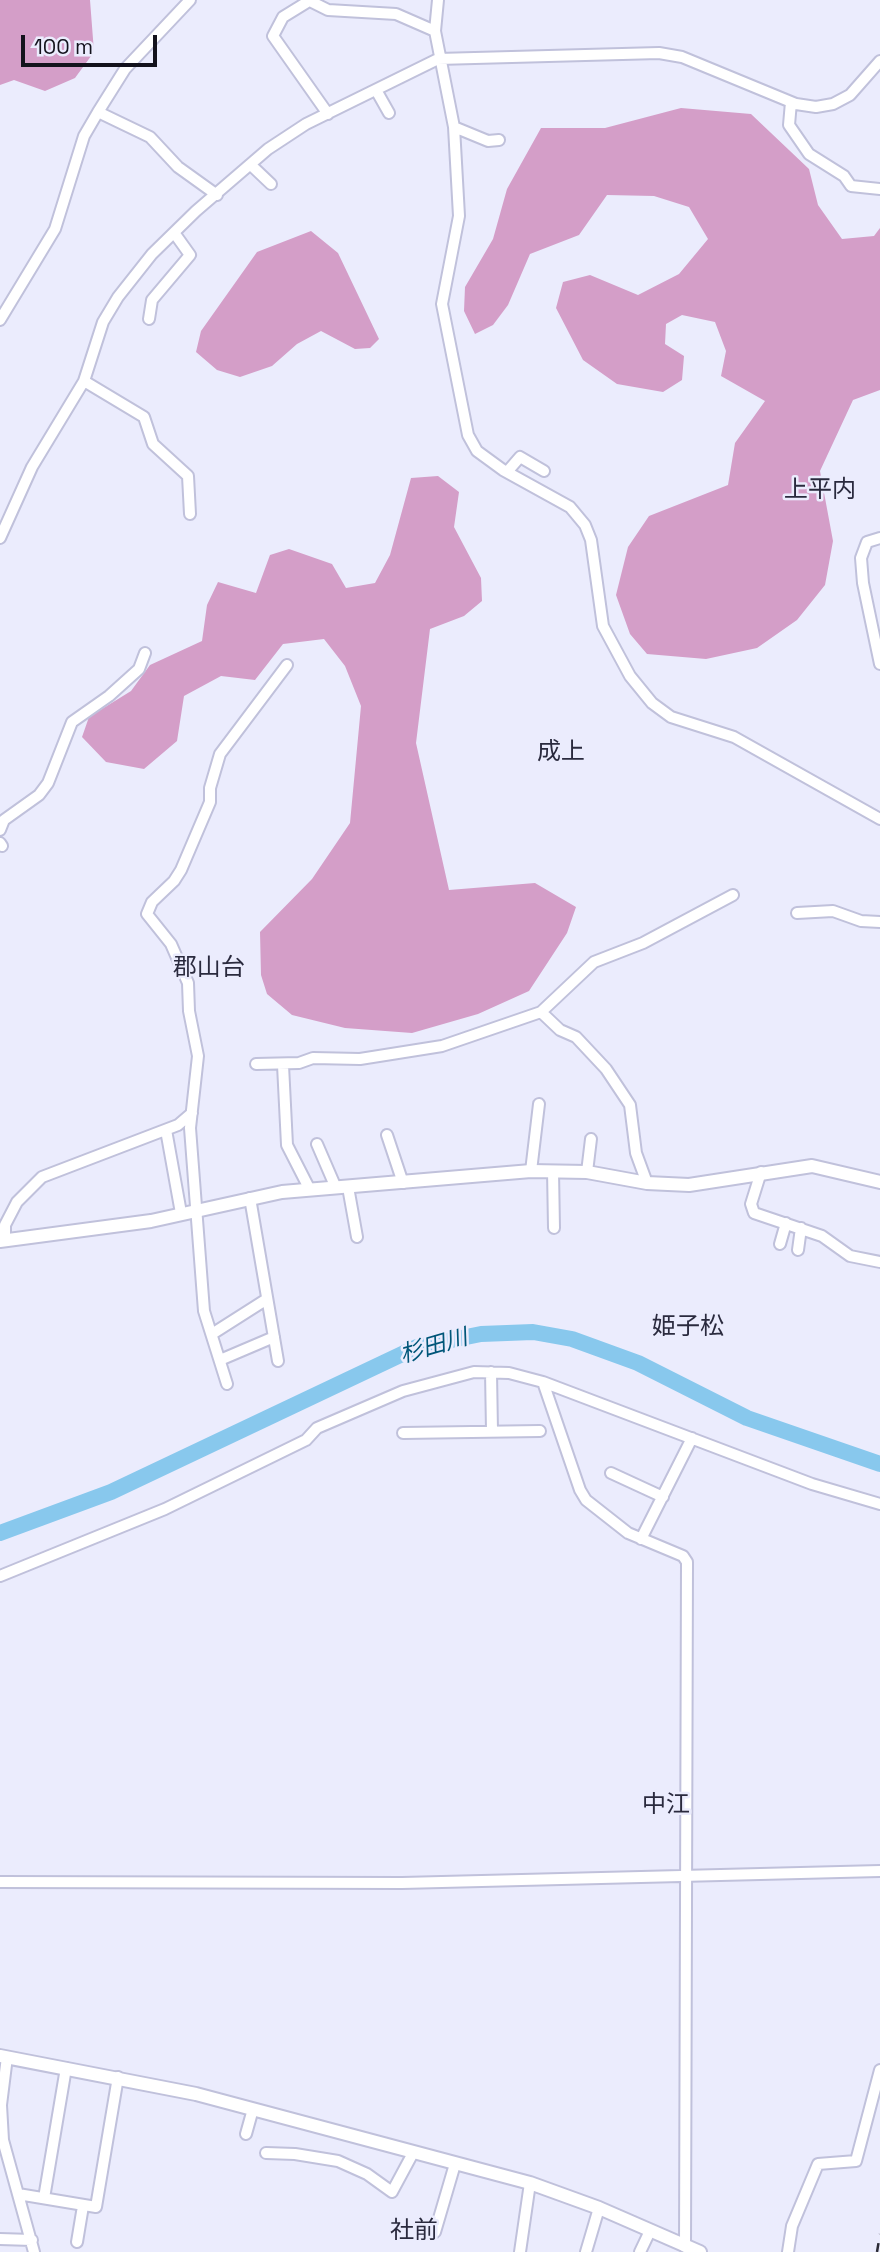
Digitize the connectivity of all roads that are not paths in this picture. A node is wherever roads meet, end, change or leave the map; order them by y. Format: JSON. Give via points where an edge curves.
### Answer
{"nodes":[{"id":1,"x":190,"y":0,"type":"edge"},
{"id":2,"x":438,"y":0,"type":"edge"},
{"id":3,"x":308,"y":1,"type":"edge"},
{"id":4,"x":435,"y":31,"type":"junction"},
{"id":5,"x":438,"y":59,"type":"junction"},
{"id":6,"x":880,"y":61,"type":"edge"},
{"id":7,"x":376,"y":90,"type":"junction"},
{"id":8,"x":791,"y":102,"type":"junction"},
{"id":9,"x":98,"y":112,"type":"junction"},
{"id":10,"x":389,"y":113,"type":"dead end"},
{"id":11,"x":328,"y":114,"type":"junction"},
{"id":12,"x":454,"y":127,"type":"junction"},
{"id":13,"x":499,"y":140,"type":"dead end"},
{"id":14,"x":251,"y":165,"type":"junction"},
{"id":15,"x":271,"y":184,"type":"dead end"},
{"id":16,"x":880,"y":189,"type":"edge"},
{"id":17,"x":217,"y":195,"type":"junction"},
{"id":18,"x":174,"y":234,"type":"junction"},
{"id":19,"x":149,"y":319,"type":"dead end"},
{"id":20,"x":0,"y":320,"type":"edge"},
{"id":21,"x":84,"y":381,"type":"junction"},
{"id":22,"x":544,"y":471,"type":"dead end"},
{"id":23,"x":507,"y":472,"type":"junction"},
{"id":24,"x":190,"y":514,"type":"dead end"},
{"id":25,"x":0,"y":538,"type":"edge"},
{"id":26,"x":880,"y":538,"type":"edge"},
{"id":27,"x":145,"y":653,"type":"dead end"},
{"id":28,"x":880,"y":664,"type":"edge"},
{"id":29,"x":287,"y":665,"type":"dead end"},
{"id":30,"x":880,"y":820,"type":"edge"},
{"id":31,"x":0,"y":830,"type":"edge"},
{"id":32,"x":733,"y":895,"type":"dead end"},
{"id":33,"x":797,"y":914,"type":"dead end"},
{"id":34,"x":880,"y":922,"type":"edge"},
{"id":35,"x":541,"y":1012,"type":"junction"},
{"id":36,"x":256,"y":1064,"type":"dead end"},
{"id":37,"x":283,"y":1065,"type":"junction"},
{"id":38,"x":538,"y":1104,"type":"dead end"},
{"id":39,"x":192,"y":1113,"type":"junction"},
{"id":40,"x":166,"y":1130,"type":"junction"},
{"id":41,"x":387,"y":1135,"type":"dead end"},
{"id":42,"x":591,"y":1139,"type":"dead end"},
{"id":43,"x":317,"y":1144,"type":"dead end"},
{"id":44,"x":531,"y":1171,"type":"junction"},
{"id":45,"x":553,"y":1171,"type":"junction"},
{"id":46,"x":587,"y":1172,"type":"junction"},
{"id":47,"x":761,"y":1172,"type":"junction"},
{"id":48,"x":880,"y":1182,"type":"edge"},
{"id":49,"x":403,"y":1183,"type":"junction"},
{"id":50,"x":647,"y":1183,"type":"junction"},
{"id":51,"x":342,"y":1187,"type":"junction"},
{"id":52,"x":310,"y":1190,"type":"junction"},
{"id":53,"x":250,"y":1198,"type":"junction"},
{"id":54,"x":197,"y":1209,"type":"junction"},
{"id":55,"x":181,"y":1213,"type":"junction"},
{"id":56,"x":786,"y":1223,"type":"junction"},
{"id":57,"x":554,"y":1228,"type":"dead end"},
{"id":58,"x":801,"y":1228,"type":"junction"},
{"id":59,"x":357,"y":1237,"type":"dead end"},
{"id":60,"x":2,"y":1241,"type":"edge"},
{"id":61,"x":780,"y":1244,"type":"dead end"},
{"id":62,"x":798,"y":1250,"type":"dead end"},
{"id":63,"x":880,"y":1262,"type":"edge"},
{"id":64,"x":267,"y":1299,"type":"junction"},
{"id":65,"x":212,"y":1334,"type":"junction"},
{"id":66,"x":274,"y":1337,"type":"junction"},
{"id":67,"x":220,"y":1360,"type":"junction"},
{"id":68,"x":278,"y":1361,"type":"dead end"},
{"id":69,"x":491,"y":1372,"type":"junction"},
{"id":70,"x":543,"y":1382,"type":"junction"},
{"id":71,"x":227,"y":1384,"type":"dead end"},
{"id":72,"x":492,"y":1431,"type":"junction"},
{"id":73,"x":540,"y":1431,"type":"dead end"},
{"id":74,"x":403,"y":1433,"type":"dead end"},
{"id":75,"x":692,"y":1438,"type":"junction"},
{"id":76,"x":611,"y":1473,"type":"dead end"},
{"id":77,"x":663,"y":1497,"type":"junction"},
{"id":78,"x":880,"y":1504,"type":"edge"},
{"id":79,"x":641,"y":1539,"type":"junction"},
{"id":80,"x":0,"y":1576,"type":"edge"},
{"id":81,"x":880,"y":1871,"type":"edge"},
{"id":82,"x":685,"y":1876,"type":"junction"},
{"id":83,"x":0,"y":1882,"type":"edge"},
{"id":84,"x":4,"y":2056,"type":"edge"},
{"id":85,"x":66,"y":2068,"type":"junction"},
{"id":86,"x":880,"y":2070,"type":"edge"},
{"id":87,"x":118,"y":2077,"type":"junction"},
{"id":88,"x":253,"y":2109,"type":"junction"},
{"id":89,"x":246,"y":2134,"type":"dead end"},
{"id":90,"x":1,"y":2140,"type":"edge"},
{"id":91,"x":266,"y":2153,"type":"dead end"},
{"id":92,"x":413,"y":2153,"type":"junction"},
{"id":93,"x":455,"y":2164,"type":"junction"},
{"id":94,"x":530,"y":2183,"type":"junction"},
{"id":95,"x":18,"y":2194,"type":"junction"},
{"id":96,"x":44,"y":2198,"type":"junction"},
{"id":97,"x":83,"y":2206,"type":"junction"},
{"id":98,"x":600,"y":2208,"type":"junction"},
{"id":99,"x":650,"y":2231,"type":"junction"},
{"id":100,"x":435,"y":2232,"type":"dead end"},
{"id":101,"x":0,"y":2239,"type":"edge"},
{"id":102,"x":32,"y":2240,"type":"junction"},
{"id":103,"x":77,"y":2242,"type":"dead end"},
{"id":104,"x":685,"y":2246,"type":"junction"},
{"id":105,"x":34,"y":2252,"type":"edge"},
{"id":106,"x":520,"y":2252,"type":"edge"},
{"id":107,"x":586,"y":2252,"type":"edge"},
{"id":108,"x":640,"y":2252,"type":"edge"},
{"id":109,"x":700,"y":2252,"type":"edge"},
{"id":110,"x":789,"y":2252,"type":"edge"}],
"edges":[{"from":1,"to":9,"type":"street","via":[[125,69]]},
{"from":2,"to":4,"type":"street"},
{"from":3,"to":4,"type":"street","via":[[328,10],[396,14]]},
{"from":3,"to":11,"type":"street","via":[[283,17],[274,36]]},
{"from":4,"to":5,"type":"street"},
{"from":5,"to":7,"type":"street"},
{"from":5,"to":8,"type":"street","via":[[659,52],[691,60]]},
{"from":5,"to":12,"type":"street"},
{"from":6,"to":8,"type":"street","via":[[843,100],[816,107]]},
{"from":7,"to":10,"type":"street"},
{"from":7,"to":11,"type":"street"},
{"from":8,"to":16,"type":"street","via":[[789,125],[809,154],[844,176],[851,186]]},
{"from":9,"to":17,"type":"street","via":[[150,137],[178,167]]},
{"from":9,"to":20,"type":"street","via":[[84,136],[55,229]]},
{"from":11,"to":14,"type":"street","via":[[287,135]]},
{"from":12,"to":13,"type":"street","via":[[488,141]]},
{"from":12,"to":23,"type":"street","via":[[459,216],[442,304],[444,327],[468,435],[477,451]]},
{"from":14,"to":15,"type":"street"},
{"from":14,"to":17,"type":"street"},
{"from":17,"to":18,"type":"street"},
{"from":18,"to":19,"type":"street","via":[[190,255],[152,300]]},
{"from":18,"to":21,"type":"street","via":[[117,297],[103,322]]},
{"from":21,"to":24,"type":"street","via":[[144,416],[153,444],[188,476]]},
{"from":21,"to":25,"type":"street","via":[[32,467]]},
{"from":22,"to":23,"type":"street","via":[[520,457]]},
{"from":23,"to":30,"type":"street","via":[[570,507],[585,525],[592,540],[603,626],[630,676],[652,703],[671,717],[734,737]]},
{"from":26,"to":28,"type":"street","via":[[867,542],[861,558]]},
{"from":27,"to":31,"type":"street","via":[[139,669],[72,722],[48,783],[4,820]]},
{"from":29,"to":39,"type":"street","via":[[220,754],[209,802],[180,870],[148,908],[147,914],[180,960],[188,983],[198,1056]]},
{"from":32,"to":35,"type":"street","via":[[643,943],[594,962]]},
{"from":33,"to":34,"type":"street","via":[[834,911],[860,921]]},
{"from":35,"to":37,"type":"street","via":[[442,1046]]},
{"from":35,"to":50,"type":"street","via":[[576,1037],[606,1069],[630,1105],[636,1153]]},
{"from":36,"to":37,"type":"street"},
{"from":37,"to":52,"type":"street","via":[[287,1145]]},
{"from":38,"to":44,"type":"street"},
{"from":39,"to":40,"type":"street"},
{"from":39,"to":54,"type":"street"},
{"from":40,"to":55,"type":"street"},
{"from":40,"to":60,"type":"street","via":[[42,1177],[17,1202]]},
{"from":41,"to":49,"type":"street"},
{"from":42,"to":46,"type":"street"},
{"from":43,"to":51,"type":"street"},
{"from":44,"to":45,"type":"street"},
{"from":44,"to":49,"type":"street"},
{"from":45,"to":46,"type":"street"},
{"from":45,"to":57,"type":"street"},
{"from":46,"to":50,"type":"street"},
{"from":47,"to":48,"type":"street","via":[[812,1166]]},
{"from":47,"to":50,"type":"street","via":[[701,1184]]},
{"from":47,"to":56,"type":"street","via":[[751,1209],[757,1216]]},
{"from":49,"to":51,"type":"street"},
{"from":51,"to":52,"type":"street"},
{"from":51,"to":59,"type":"street"},
{"from":52,"to":53,"type":"street"},
{"from":53,"to":54,"type":"street"},
{"from":53,"to":64,"type":"street"},
{"from":54,"to":55,"type":"street"},
{"from":54,"to":65,"type":"street","via":[[204,1311]]},
{"from":55,"to":60,"type":"street"},
{"from":56,"to":58,"type":"street"},
{"from":56,"to":61,"type":"street"},
{"from":58,"to":62,"type":"street"},
{"from":58,"to":63,"type":"street","via":[[850,1256]]},
{"from":64,"to":65,"type":"street"},
{"from":64,"to":66,"type":"street"},
{"from":65,"to":67,"type":"street"},
{"from":66,"to":67,"type":"street"},
{"from":66,"to":68,"type":"street"},
{"from":67,"to":71,"type":"street"},
{"from":69,"to":70,"type":"street"},
{"from":69,"to":72,"type":"street"},
{"from":69,"to":80,"type":"street","via":[[456,1375],[403,1391],[317,1428],[306,1440],[165,1509]]},
{"from":70,"to":75,"type":"street"},
{"from":70,"to":79,"type":"street","via":[[586,1500]]},
{"from":72,"to":73,"type":"street"},
{"from":72,"to":74,"type":"street"},
{"from":75,"to":77,"type":"street"},
{"from":75,"to":78,"type":"street","via":[[812,1484]]},
{"from":76,"to":77,"type":"street"},
{"from":77,"to":79,"type":"street"},
{"from":79,"to":82,"type":"street","via":[[687,1562]]},
{"from":81,"to":82,"type":"street"},
{"from":82,"to":83,"type":"street","via":[[402,1883]]},
{"from":82,"to":104,"type":"street"},
{"from":84,"to":85,"type":"street"},
{"from":84,"to":90,"type":"street"},
{"from":85,"to":87,"type":"street"},
{"from":85,"to":96,"type":"street"},
{"from":86,"to":110,"type":"street","via":[[856,2161],[818,2164],[792,2226]]},
{"from":87,"to":88,"type":"street"},
{"from":87,"to":97,"type":"street","via":[[96,2207]]},
{"from":88,"to":89,"type":"street"},
{"from":88,"to":92,"type":"street"},
{"from":90,"to":95,"type":"street"},
{"from":91,"to":92,"type":"street","via":[[338,2161],[392,2192]]},
{"from":92,"to":93,"type":"street"},
{"from":93,"to":94,"type":"street"},
{"from":93,"to":100,"type":"street"},
{"from":94,"to":98,"type":"street"},
{"from":94,"to":106,"type":"street"},
{"from":95,"to":96,"type":"street"},
{"from":95,"to":102,"type":"street"},
{"from":96,"to":97,"type":"street"},
{"from":97,"to":103,"type":"street"},
{"from":98,"to":99,"type":"street","via":[[627,2226]]},
{"from":98,"to":107,"type":"street"},
{"from":99,"to":104,"type":"street"},
{"from":99,"to":108,"type":"street"},
{"from":101,"to":102,"type":"street"},
{"from":102,"to":105,"type":"street"},
{"from":104,"to":109,"type":"street"}]}
